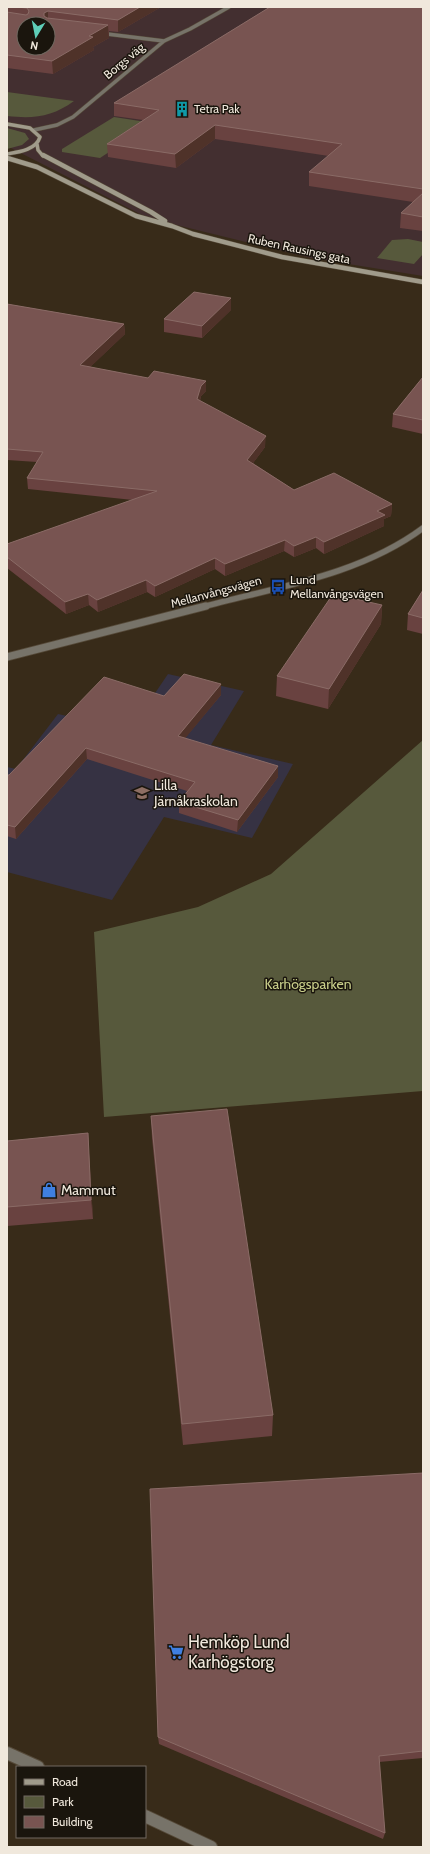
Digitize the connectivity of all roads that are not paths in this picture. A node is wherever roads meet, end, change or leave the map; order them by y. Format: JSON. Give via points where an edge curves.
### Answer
{"nodes":[{"id":1,"x":229,"y":7,"type":"edge"},
{"id":2,"x":94,"y":32,"type":"edge"},
{"id":3,"x":164,"y":41,"type":"junction"},
{"id":4,"x":7,"y":124,"type":"edge"},
{"id":5,"x":34,"y":130,"type":"junction"},
{"id":6,"x":37,"y":144,"type":"junction"},
{"id":7,"x":7,"y":154,"type":"edge"},
{"id":8,"x":7,"y":158,"type":"edge"},
{"id":9,"x":172,"y":226,"type":"junction"},
{"id":10,"x":423,"y":282,"type":"edge"},
{"id":11,"x":423,"y":528,"type":"edge"},
{"id":12,"x":7,"y":657,"type":"edge"},
{"id":13,"x":7,"y":1753,"type":"edge"},
{"id":14,"x":36,"y":1766,"type":"edge"},
{"id":15,"x":146,"y":1816,"type":"edge"},
{"id":16,"x":211,"y":1847,"type":"edge"}],
"edges":[{"from":1,"to":3,"type":"street","name":"Borgs väg"},
{"from":2,"to":3,"type":"street"},
{"from":3,"to":5,"type":"street","name":"Borgs väg","via":[[73,117],[57,125]]},
{"from":4,"to":5,"type":"main road"},
{"from":5,"to":6,"type":"main road","name":"Ruben Rausings gata","via":[[40,137]]},
{"from":6,"to":7,"type":"main road"},
{"from":6,"to":9,"type":"main road","name":"Ruben Rausings gata","via":[[44,158],[151,212]]},
{"from":8,"to":9,"type":"main road","name":"Ruben Rausings gata","via":[[37,167],[136,216]]},
{"from":9,"to":10,"type":"main road","name":"Ruben Rausings gata","via":[[282,257]]},
{"from":11,"to":12,"type":"street","name":"Mellanvångsvägen","via":[[397,546],[315,577]]},
{"from":13,"to":14,"type":"street"},
{"from":15,"to":16,"type":"street"}]}
